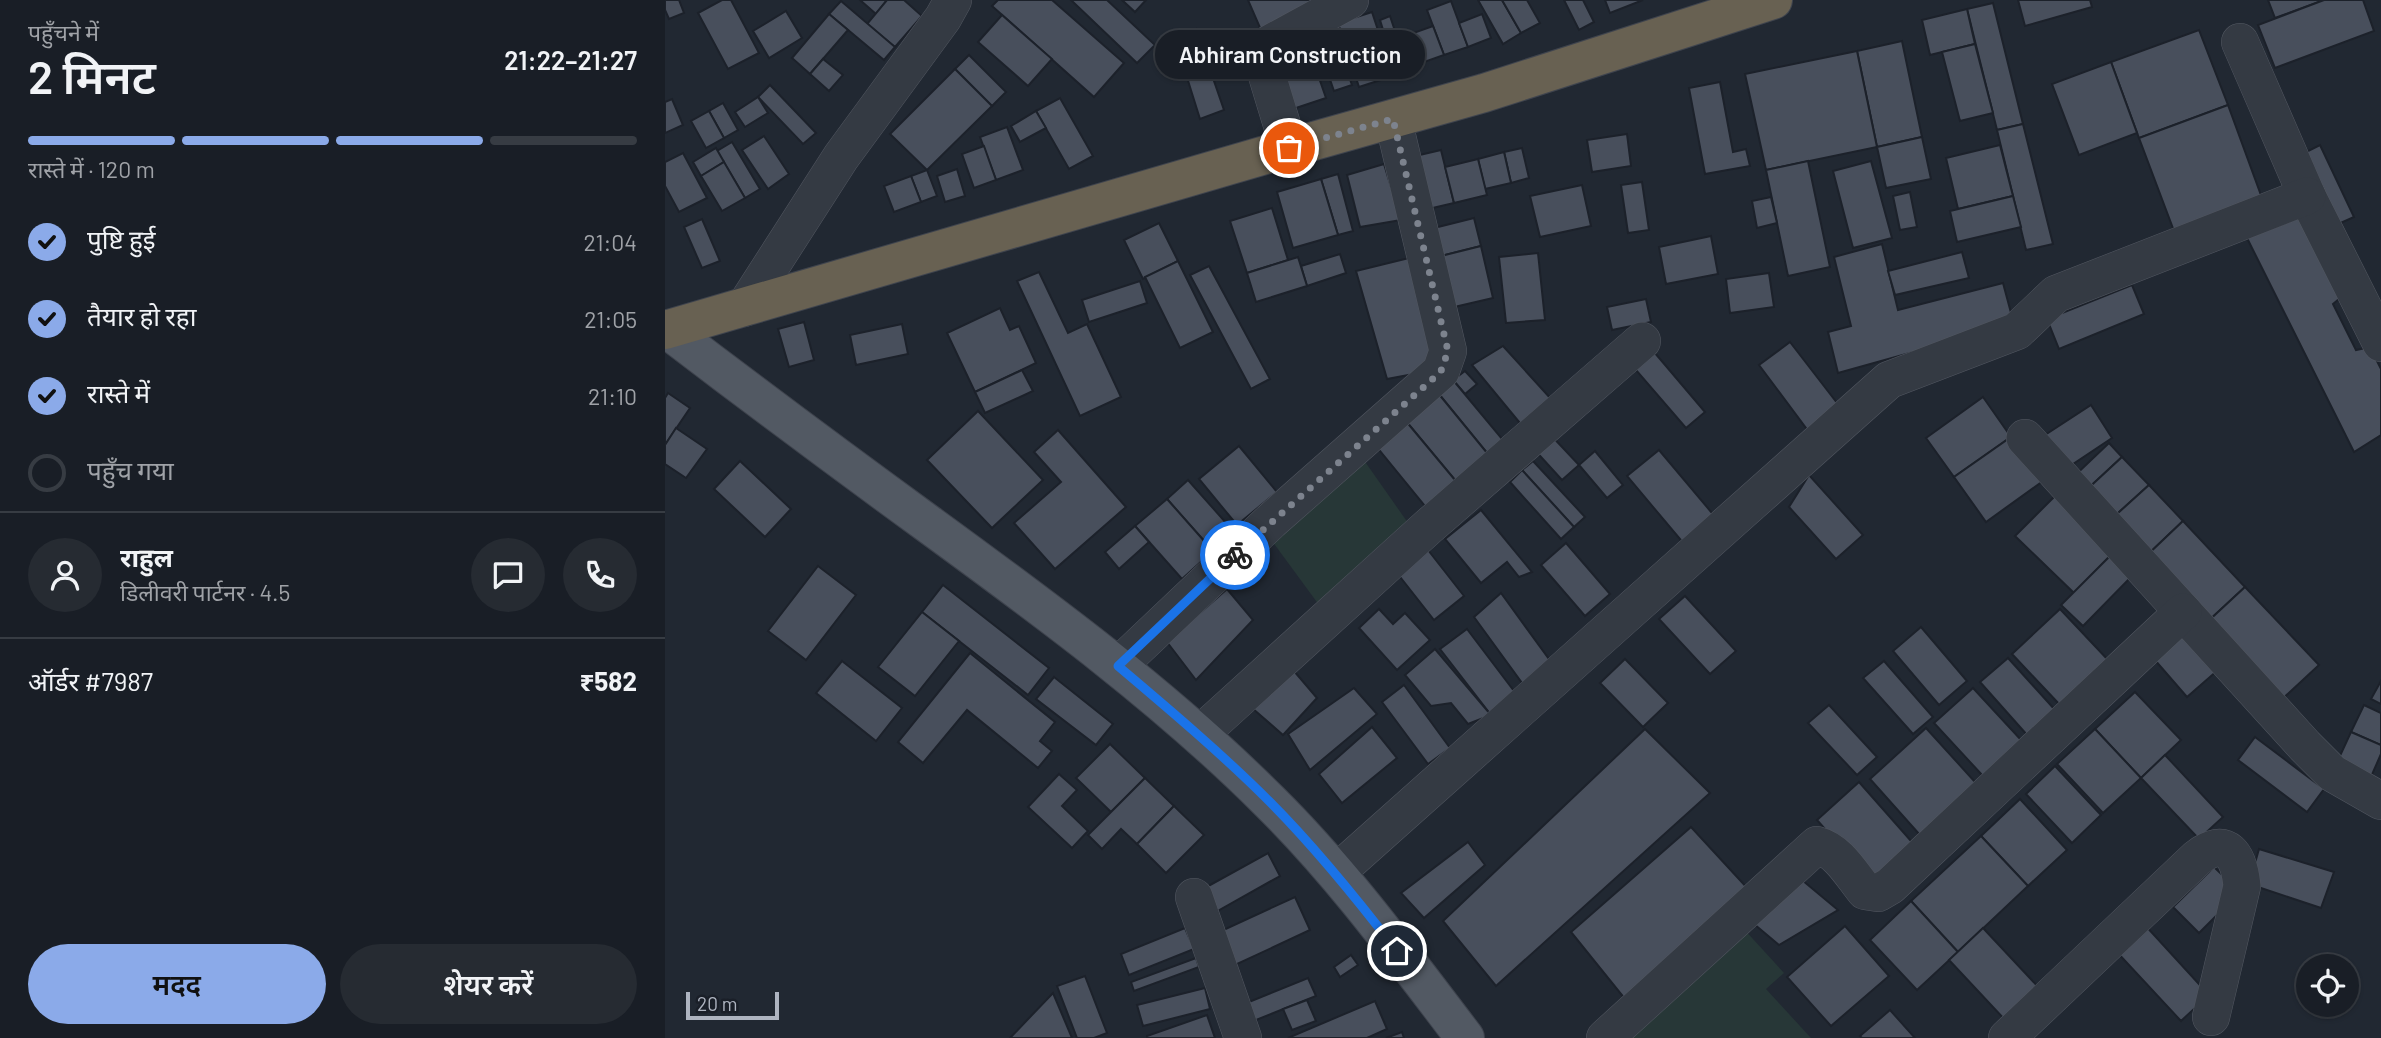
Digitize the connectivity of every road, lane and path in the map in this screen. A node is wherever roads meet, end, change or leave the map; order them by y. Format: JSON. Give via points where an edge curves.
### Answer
{"nodes":[{"id":1,"x":1350,"y":0,"type":"edge"},
{"id":2,"x":1773,"y":0,"type":"edge"},
{"id":3,"x":940,"y":6,"type":"edge"},
{"id":4,"x":2240,"y":42,"type":"dead end"},
{"id":5,"x":1393,"y":119,"type":"junction"},
{"id":6,"x":1289,"y":148,"type":"junction"},
{"id":7,"x":2307,"y":196,"type":"junction"},
{"id":8,"x":744,"y":308,"type":"junction"},
{"id":9,"x":666,"y":330,"type":"edge"},
{"id":10,"x":1642,"y":341,"type":"dead end"},
{"id":11,"x":2381,"y":343,"type":"edge"},
{"id":12,"x":2025,"y":438,"type":"dead end"},
{"id":13,"x":2183,"y":612,"type":"junction"},
{"id":14,"x":1118,"y":666,"type":"junction"},
{"id":15,"x":1199,"y":735,"type":"junction"},
{"id":16,"x":2381,"y":801,"type":"edge"},
{"id":17,"x":1336,"y":873,"type":"junction"},
{"id":18,"x":1194,"y":897,"type":"dead end"},
{"id":19,"x":2211,"y":1017,"type":"dead end"},
{"id":20,"x":1244,"y":1038,"type":"edge"},
{"id":21,"x":1465,"y":1038,"type":"edge"},
{"id":22,"x":1605,"y":1038,"type":"edge"},
{"id":23,"x":2007,"y":1038,"type":"edge"}],
"edges":[{"from":1,"to":6,"type":"street","via":[[1269,44],[1265,69]]},
{"from":2,"to":5,"type":"highway"},
{"from":3,"to":8,"type":"street"},
{"from":4,"to":7,"type":"street"},
{"from":5,"to":6,"type":"highway"},
{"from":5,"to":14,"type":"street","via":[[1448,351],[1441,371],[1271,521]]},
{"from":6,"to":8,"type":"highway"},
{"from":7,"to":11,"type":"street"},
{"from":7,"to":17,"type":"street","via":[[2056,294],[2017,331],[1889,380]]},
{"from":8,"to":9,"type":"highway"},
{"from":9,"to":14,"type":"main road"},
{"from":10,"to":15,"type":"street"},
{"from":12,"to":13,"type":"street"},
{"from":13,"to":16,"type":"street","via":[[2332,773]]},
{"from":13,"to":22,"type":"street","via":[[1890,886],[1878,893],[1865,891],[1837,856],[1817,845]]},
{"from":14,"to":15,"type":"main road"},
{"from":15,"to":17,"type":"main road"},
{"from":17,"to":21,"type":"main road"},
{"from":18,"to":20,"type":"street"},
{"from":19,"to":23,"type":"street","via":[[2242,886],[2241,868],[2222,848],[2210,848],[2197,858]]}]}
